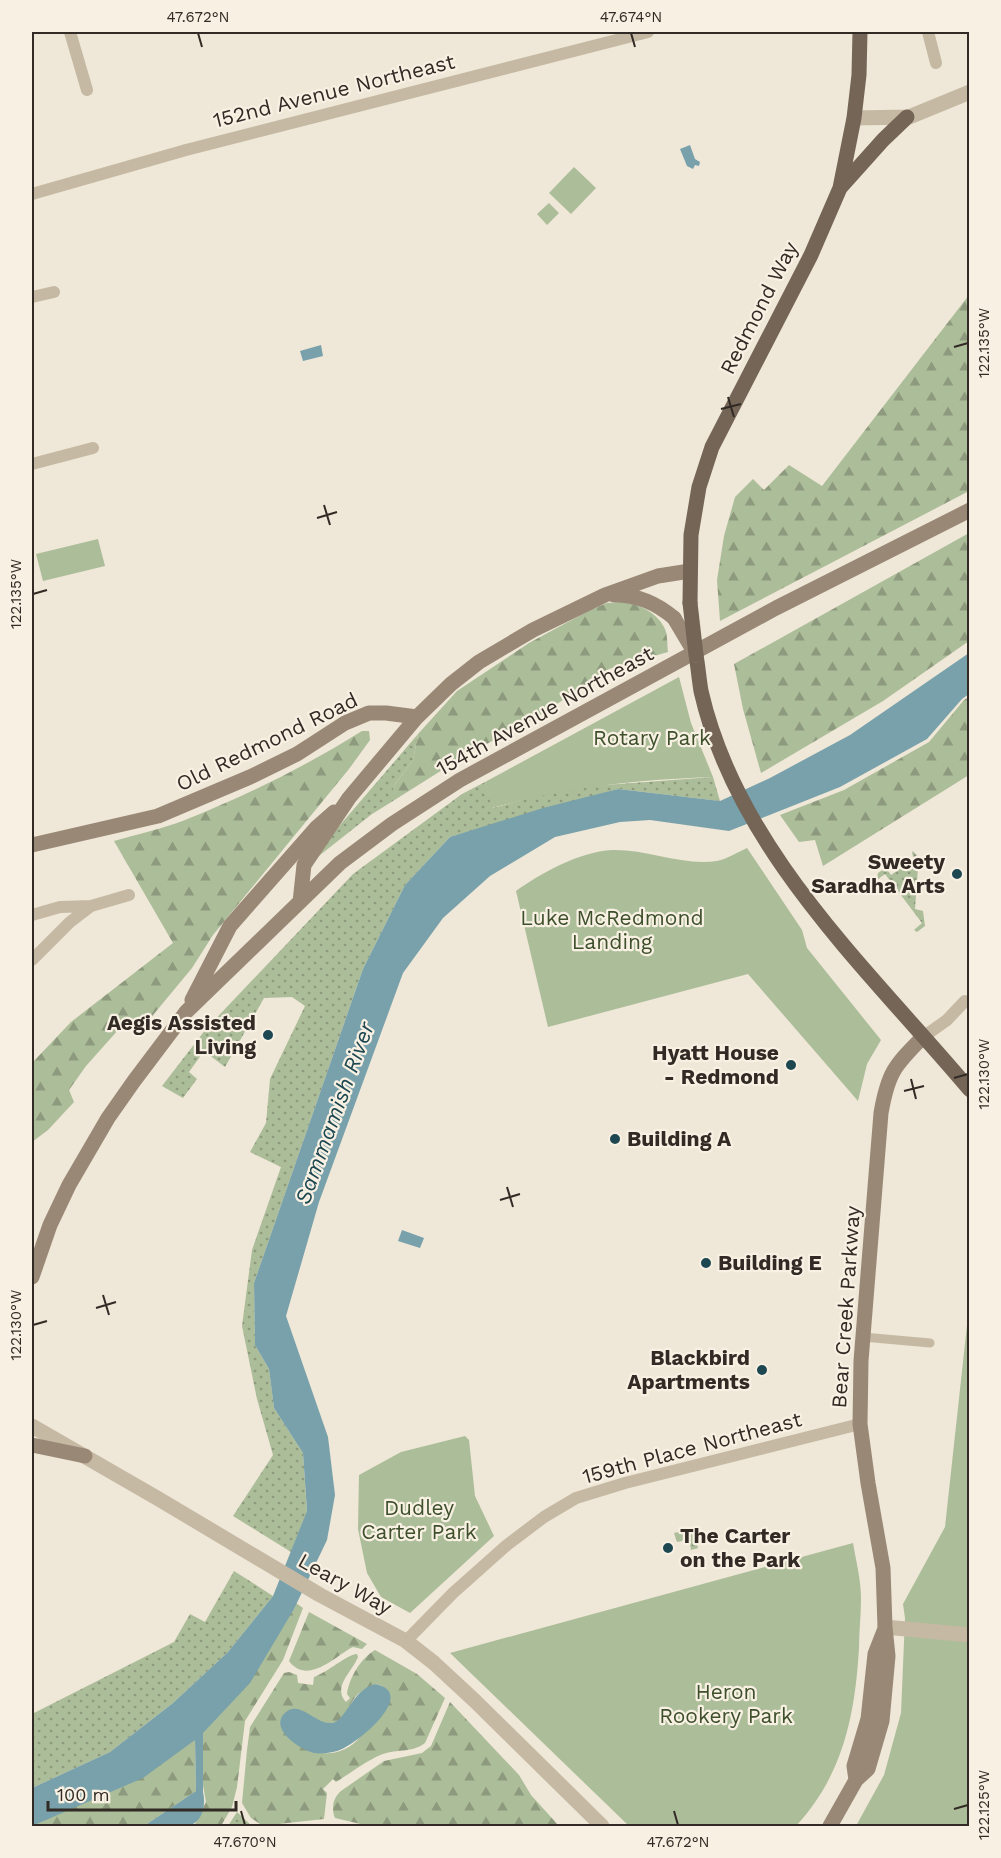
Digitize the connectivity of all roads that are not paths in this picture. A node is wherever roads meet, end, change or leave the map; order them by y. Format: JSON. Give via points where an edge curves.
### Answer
{"nodes":[{"id":1,"x":70,"y":32,"type":"edge"},
{"id":2,"x":648,"y":32,"type":"edge"},
{"id":3,"x":860,"y":32,"type":"edge"},
{"id":4,"x":928,"y":32,"type":"edge"},
{"id":5,"x":936,"y":63,"type":"dead end"},
{"id":6,"x":969,"y":81,"type":"edge"},
{"id":7,"x":87,"y":90,"type":"dead end"},
{"id":8,"x":969,"y":92,"type":"edge"},
{"id":9,"x":939,"y":105,"type":"junction"},
{"id":10,"x":907,"y":117,"type":"junction"},
{"id":11,"x":854,"y":118,"type":"junction"},
{"id":12,"x":840,"y":188,"type":"junction"},
{"id":13,"x":32,"y":194,"type":"edge"},
{"id":14,"x":54,"y":291,"type":"dead end"},
{"id":15,"x":32,"y":297,"type":"edge"},
{"id":16,"x":93,"y":448,"type":"dead end"},
{"id":17,"x":32,"y":464,"type":"edge"},
{"id":18,"x":969,"y":510,"type":"edge"},
{"id":19,"x":690,"y":571,"type":"junction"},
{"id":20,"x":605,"y":595,"type":"junction"},
{"id":21,"x":696,"y":655,"type":"junction"},
{"id":22,"x":417,"y":717,"type":"junction"},
{"id":23,"x":350,"y":798,"type":"junction"},
{"id":24,"x":32,"y":845,"type":"edge"},
{"id":25,"x":129,"y":895,"type":"dead end"},
{"id":26,"x":300,"y":902,"type":"junction"},
{"id":27,"x":91,"y":906,"type":"junction"},
{"id":28,"x":32,"y":915,"type":"edge"},
{"id":29,"x":32,"y":960,"type":"edge"},
{"id":30,"x":965,"y":1001,"type":"dead end"},
{"id":31,"x":186,"y":1012,"type":"junction"},
{"id":32,"x":923,"y":1037,"type":"junction"},
{"id":33,"x":969,"y":1090,"type":"edge"},
{"id":34,"x":32,"y":1277,"type":"edge"},
{"id":35,"x":863,"y":1337,"type":"junction"},
{"id":36,"x":930,"y":1343,"type":"dead end"},
{"id":37,"x":860,"y":1424,"type":"junction"},
{"id":38,"x":32,"y":1426,"type":"edge"},
{"id":39,"x":32,"y":1445,"type":"edge"},
{"id":40,"x":85,"y":1456,"type":"junction"},
{"id":41,"x":885,"y":1628,"type":"junction"},
{"id":42,"x":969,"y":1635,"type":"edge"},
{"id":43,"x":406,"y":1641,"type":"junction"},
{"id":44,"x":602,"y":1827,"type":"edge"},
{"id":45,"x":830,"y":1827,"type":"edge"}],
"edges":[{"from":1,"to":7,"type":"street"},
{"from":2,"to":13,"type":"street","name":"152nd Avenue Northeast","via":[[196,147]]},
{"from":3,"to":11,"type":"main road","name":"Redmond Way"},
{"from":4,"to":5,"type":"street"},
{"from":6,"to":9,"type":"street"},
{"from":8,"to":9,"type":"street"},
{"from":9,"to":10,"type":"street"},
{"from":10,"to":11,"type":"street"},
{"from":10,"to":12,"type":"main road"},
{"from":11,"to":12,"type":"main road","name":"Redmond Way"},
{"from":12,"to":19,"type":"main road","name":"Redmond Way","via":[[814,248],[712,447],[699,487]]},
{"from":14,"to":15,"type":"street"},
{"from":16,"to":17,"type":"street"},
{"from":18,"to":26,"type":"main road","name":"154th Avenue Northeast","via":[[776,608],[460,780],[345,859]]},
{"from":19,"to":20,"type":"main road","via":[[658,576]]},
{"from":19,"to":21,"type":"main road","name":"Redmond Way","bridge":true},
{"from":20,"to":21,"type":"main road","bridge":true,"via":[[633,595],[658,605],[674,618]]},
{"from":20,"to":22,"type":"main road","via":[[479,662]]},
{"from":21,"to":32,"type":"main road","name":"Redmond Way","via":[[701,690],[717,744],[760,832],[797,887]]},
{"from":22,"to":23,"type":"main road"},
{"from":22,"to":24,"type":"main road","name":"Old Redmond Road","via":[[369,713],[250,777],[158,816]]},
{"from":23,"to":26,"type":"main road","via":[[304,866]]},
{"from":23,"to":31,"type":"main road","via":[[317,827],[230,927]]},
{"from":25,"to":27,"type":"street"},
{"from":26,"to":31,"type":"main road","name":"154th Avenue Northeast"},
{"from":27,"to":28,"type":"street","via":[[60,907]]},
{"from":27,"to":29,"type":"street"},
{"from":30,"to":32,"type":"street"},
{"from":31,"to":34,"type":"main road","via":[[96,1137],[60,1203]]},
{"from":32,"to":33,"type":"main road","name":"Redmond Way"},
{"from":32,"to":35,"type":"main road","name":"Bear Creek Parkway","via":[[892,1071],[880,1113]]},
{"from":35,"to":36,"type":"street"},
{"from":35,"to":37,"type":"main road","name":"Bear Creek Parkway"},
{"from":37,"to":41,"type":"main road","name":"Bear Creek Parkway","via":[[883,1568]]},
{"from":37,"to":43,"type":"street","name":"159th Place Northeast","via":[[576,1498],[507,1545]]},
{"from":38,"to":40,"type":"street","name":"Leary Way"},
{"from":39,"to":40,"type":"main road"},
{"from":40,"to":43,"type":"street","name":"Leary Way","via":[[320,1595]]},
{"from":41,"to":42,"type":"street"},
{"from":41,"to":45,"type":"main road","name":"Bear Creek Parkway","via":[[888,1656],[882,1721],[868,1769],[856,1780]]},
{"from":43,"to":44,"type":"street","name":"Leary Way","via":[[475,1701]]}]}
